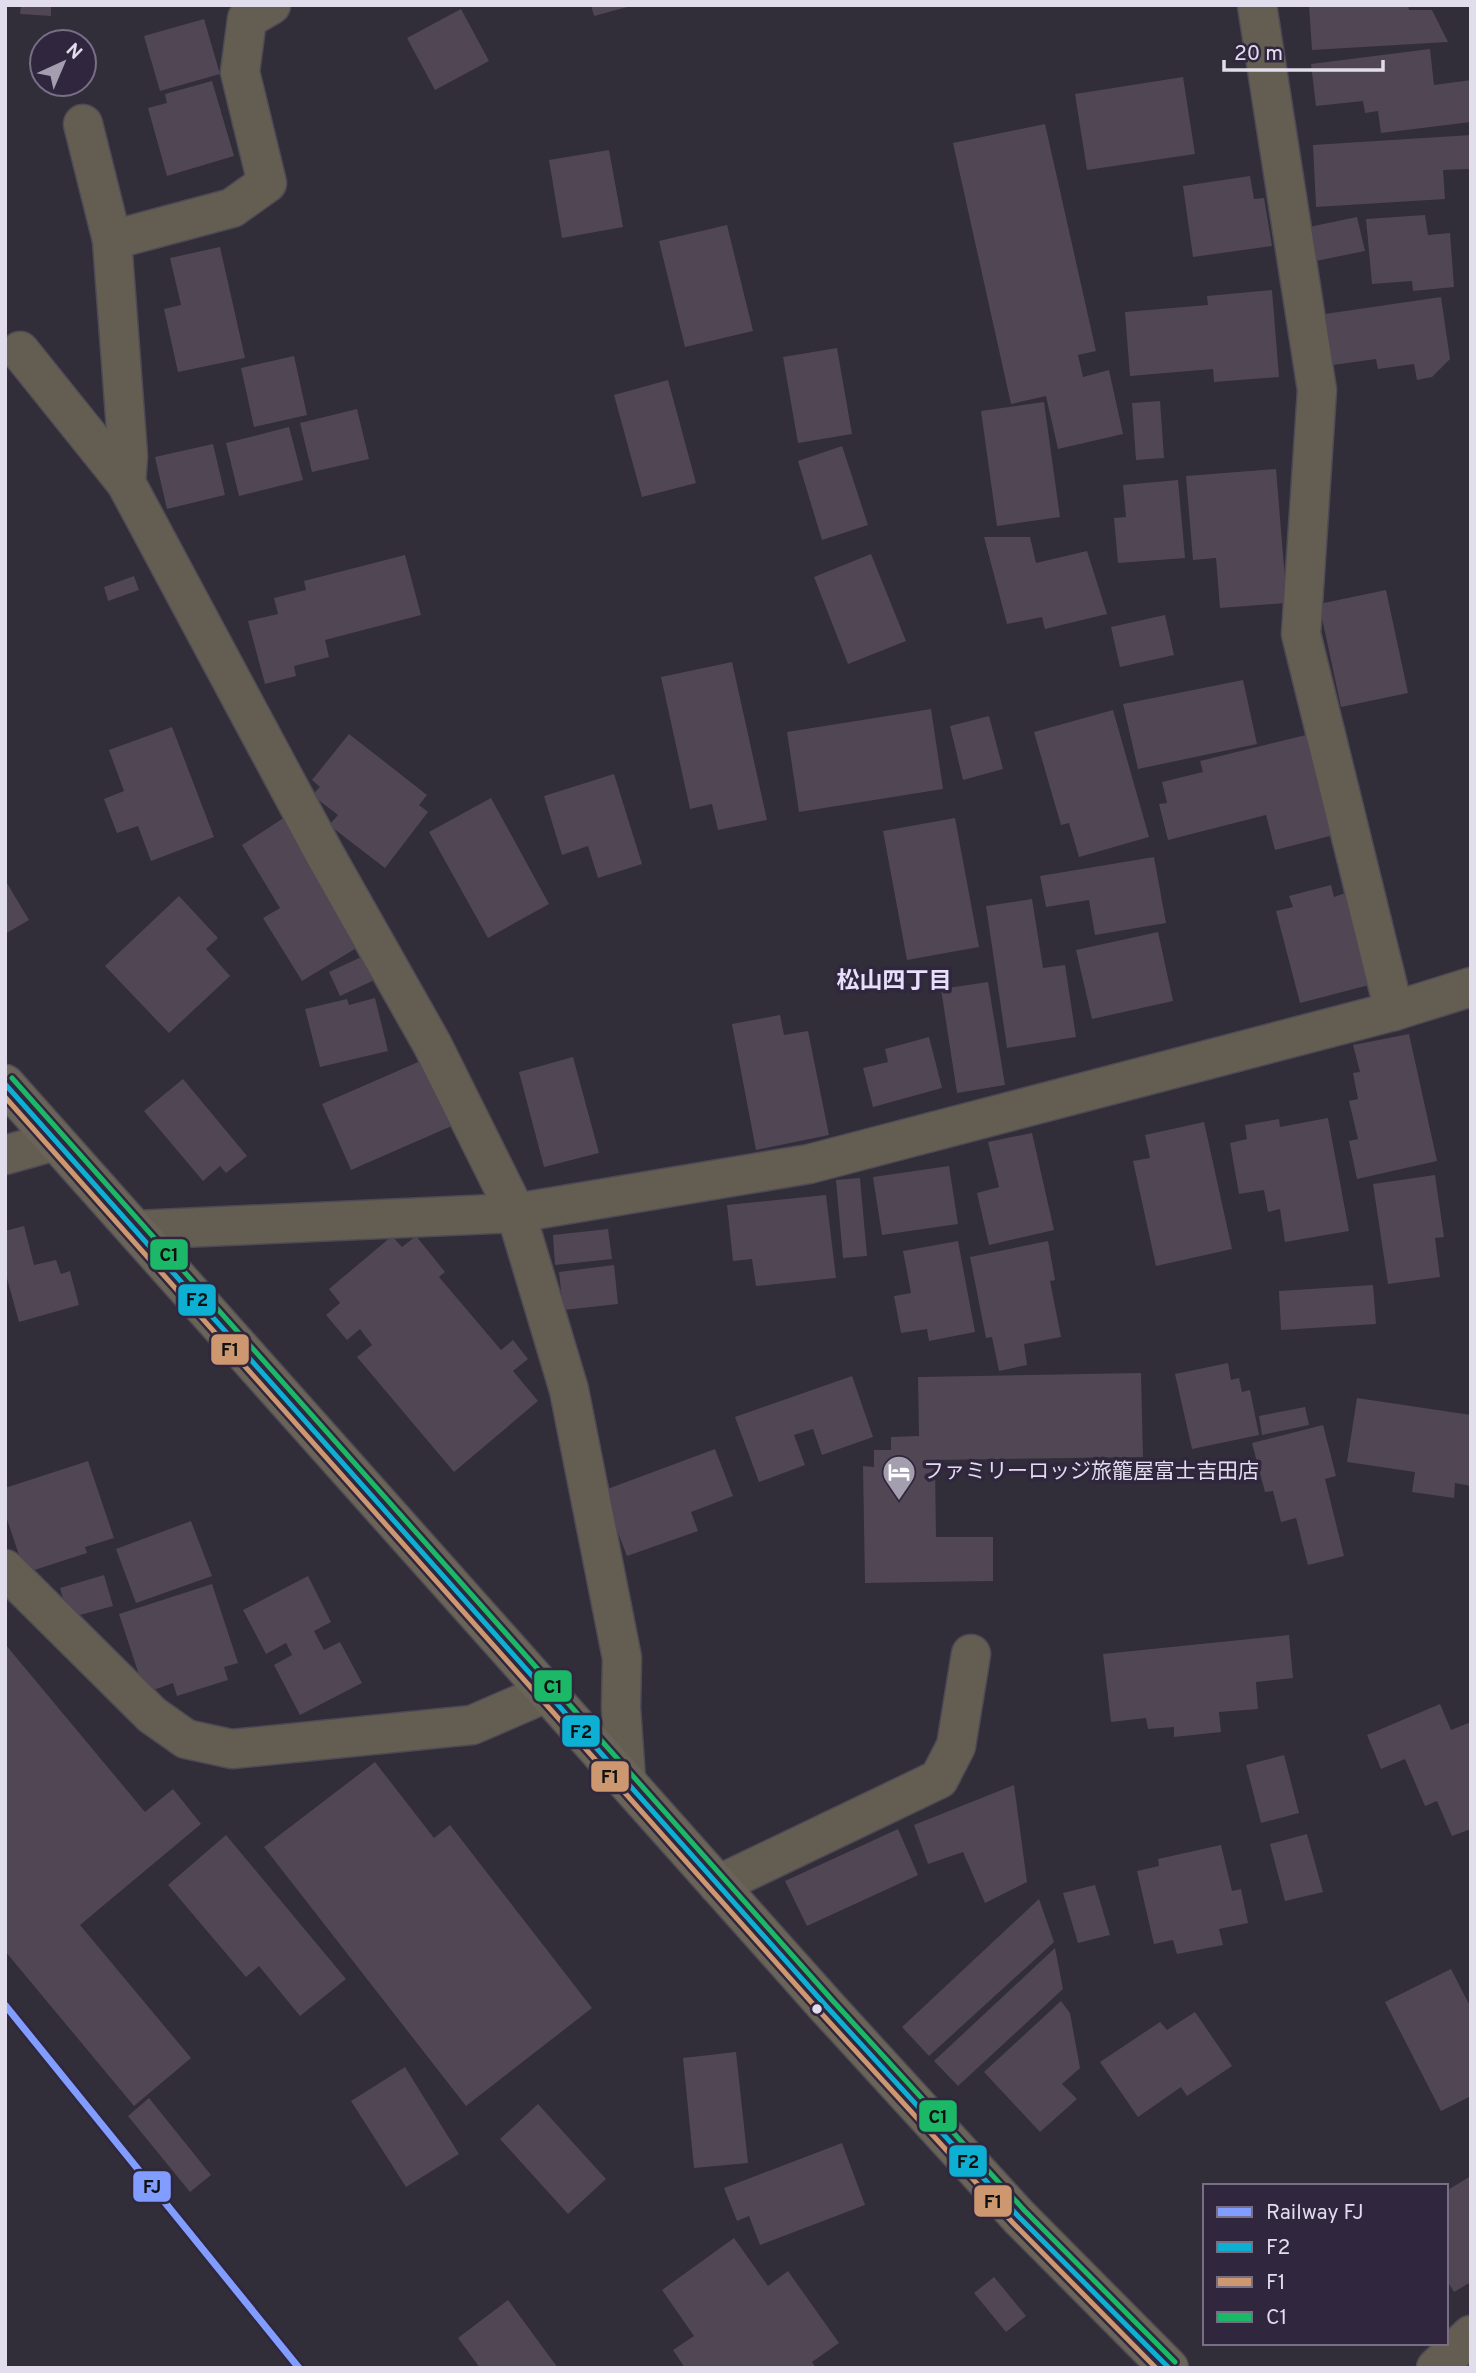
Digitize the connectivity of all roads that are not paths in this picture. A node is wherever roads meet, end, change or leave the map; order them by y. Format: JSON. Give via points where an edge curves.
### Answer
{"nodes":[{"id":1,"x":271,"y":5,"type":"edge"},
{"id":2,"x":1257,"y":5,"type":"edge"},
{"id":3,"x":83,"y":124,"type":"dead end"},
{"id":4,"x":112,"y":240,"type":"junction"},
{"id":5,"x":20,"y":351,"type":"dead end"},
{"id":6,"x":126,"y":482,"type":"junction"},
{"id":7,"x":1471,"y":987,"type":"edge"},
{"id":8,"x":1394,"y":1011,"type":"junction"},
{"id":9,"x":5,"y":1084,"type":"edge"},
{"id":10,"x":55,"y":1141,"type":"junction"},
{"id":11,"x":5,"y":1155,"type":"edge"},
{"id":12,"x":516,"y":1213,"type":"junction"},
{"id":13,"x":136,"y":1230,"type":"junction"},
{"id":14,"x":5,"y":1569,"type":"edge"},
{"id":15,"x":971,"y":1654,"type":"dead end"},
{"id":16,"x":545,"y":1693,"type":"junction"},
{"id":17,"x":626,"y":1779,"type":"junction"},
{"id":18,"x":718,"y":1885,"type":"junction"},
{"id":19,"x":1471,"y":2335,"type":"edge"},
{"id":20,"x":1169,"y":2368,"type":"edge"},
{"id":21,"x":1436,"y":2368,"type":"edge"}],
"edges":[{"from":1,"to":4,"type":"street","via":[[247,19],[240,72],[267,183],[232,208]]},
{"from":2,"to":8,"type":"street","via":[[1318,390],[1301,634]]},
{"from":3,"to":4,"type":"street"},
{"from":4,"to":6,"type":"street"},
{"from":5,"to":6,"type":"street"},
{"from":6,"to":12,"type":"street","via":[[432,1044]]},
{"from":7,"to":8,"type":"street"},
{"from":8,"to":12,"type":"street","via":[[809,1164]]},
{"from":9,"to":10,"type":"highway"},
{"from":10,"to":11,"type":"street"},
{"from":10,"to":13,"type":"highway"},
{"from":12,"to":13,"type":"street"},
{"from":12,"to":17,"type":"street","via":[[569,1390],[622,1658]]},
{"from":13,"to":16,"type":"highway"},
{"from":14,"to":16,"type":"street","via":[[152,1715],[186,1740],[232,1749],[472,1725]]},
{"from":15,"to":18,"type":"street","via":[[956,1746],[939,1779]]},
{"from":16,"to":17,"type":"highway"},
{"from":17,"to":18,"type":"highway"},
{"from":18,"to":20,"type":"highway","via":[[1019,2217]]},
{"from":19,"to":21,"type":"street"}]}
